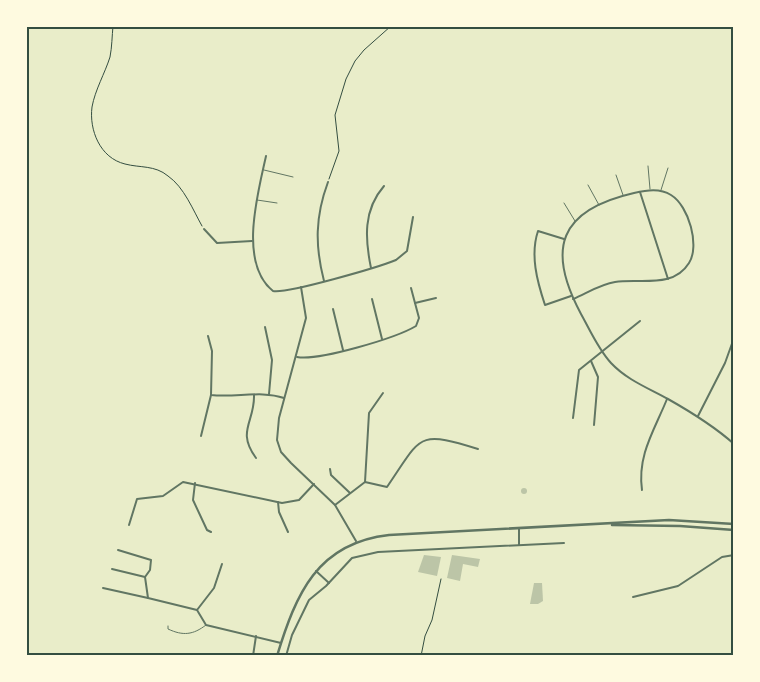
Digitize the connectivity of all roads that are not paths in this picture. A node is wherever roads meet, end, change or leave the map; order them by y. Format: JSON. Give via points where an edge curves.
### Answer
{"nodes":[{"id":1,"x":266,"y":156,"type":"dead end"},
{"id":2,"x":648,"y":166,"type":"dead end"},
{"id":3,"x":668,"y":168,"type":"dead end"},
{"id":4,"x":263,"y":170,"type":"junction"},
{"id":5,"x":616,"y":175,"type":"dead end"},
{"id":6,"x":293,"y":177,"type":"dead end"},
{"id":7,"x":328,"y":182,"type":"road end"},
{"id":8,"x":588,"y":185,"type":"dead end"},
{"id":9,"x":384,"y":186,"type":"dead end"},
{"id":10,"x":650,"y":190,"type":"junction"},
{"id":11,"x":661,"y":191,"type":"junction"},
{"id":12,"x":640,"y":192,"type":"junction"},
{"id":13,"x":624,"y":196,"type":"junction"},
{"id":14,"x":256,"y":200,"type":"junction"},
{"id":15,"x":277,"y":203,"type":"dead end"},
{"id":16,"x":564,"y":203,"type":"dead end"},
{"id":17,"x":599,"y":206,"type":"junction"},
{"id":18,"x":413,"y":217,"type":"dead end"},
{"id":19,"x":576,"y":222,"type":"junction"},
{"id":20,"x":204,"y":229,"type":"road end"},
{"id":21,"x":564,"y":239,"type":"junction"},
{"id":22,"x":252,"y":241,"type":"junction"},
{"id":23,"x":371,"y":268,"type":"junction"},
{"id":24,"x":668,"y":279,"type":"junction"},
{"id":25,"x":324,"y":281,"type":"junction"},
{"id":26,"x":301,"y":287,"type":"junction"},
{"id":27,"x":411,"y":288,"type":"dead end"},
{"id":28,"x":436,"y":298,"type":"dead end"},
{"id":29,"x":572,"y":298,"type":"junction"},
{"id":30,"x":372,"y":299,"type":"dead end"},
{"id":31,"x":415,"y":303,"type":"junction"},
{"id":32,"x":332,"y":309,"type":"dead end"},
{"id":33,"x":640,"y":321,"type":"dead end"},
{"id":34,"x":266,"y":328,"type":"dead end"},
{"id":35,"x":208,"y":336,"type":"dead end"},
{"id":36,"x":734,"y":338,"type":"edge"},
{"id":37,"x":382,"y":339,"type":"junction"},
{"id":38,"x":342,"y":350,"type":"junction"},
{"id":39,"x":603,"y":353,"type":"junction"},
{"id":40,"x":297,"y":357,"type":"junction"},
{"id":41,"x":591,"y":361,"type":"junction"},
{"id":42,"x":383,"y":393,"type":"dead end"},
{"id":43,"x":211,"y":394,"type":"junction"},
{"id":44,"x":269,"y":394,"type":"junction"},
{"id":45,"x":254,"y":396,"type":"junction"},
{"id":46,"x":667,"y":398,"type":"junction"},
{"id":47,"x":284,"y":399,"type":"junction"},
{"id":48,"x":698,"y":416,"type":"junction"},
{"id":49,"x":573,"y":418,"type":"dead end"},
{"id":50,"x":594,"y":424,"type":"dead end"},
{"id":51,"x":201,"y":436,"type":"dead end"},
{"id":52,"x":734,"y":444,"type":"edge"},
{"id":53,"x":478,"y":449,"type":"dead end"},
{"id":54,"x":256,"y":458,"type":"dead end"},
{"id":55,"x":330,"y":469,"type":"dead end"},
{"id":56,"x":365,"y":482,"type":"junction"},
{"id":57,"x":195,"y":483,"type":"junction"},
{"id":58,"x":314,"y":484,"type":"junction"},
{"id":59,"x":642,"y":490,"type":"dead end"},
{"id":60,"x":350,"y":494,"type":"junction"},
{"id":61,"x":278,"y":502,"type":"junction"},
{"id":62,"x":335,"y":505,"type":"junction"},
{"id":63,"x":734,"y":524,"type":"edge"},
{"id":64,"x":130,"y":525,"type":"dead end"},
{"id":65,"x":610,"y":525,"type":"junction"},
{"id":66,"x":519,"y":529,"type":"junction"},
{"id":67,"x":734,"y":530,"type":"edge"},
{"id":68,"x":211,"y":532,"type":"dead end"},
{"id":69,"x":288,"y":532,"type":"dead end"},
{"id":70,"x":356,"y":541,"type":"junction"},
{"id":71,"x":564,"y":543,"type":"dead end"},
{"id":72,"x":519,"y":545,"type":"junction"},
{"id":73,"x":118,"y":550,"type":"dead end"},
{"id":74,"x":734,"y":555,"type":"edge"},
{"id":75,"x":222,"y":564,"type":"dead end"},
{"id":76,"x":112,"y":569,"type":"dead end"},
{"id":77,"x":316,"y":571,"type":"junction"},
{"id":78,"x":145,"y":577,"type":"junction"},
{"id":79,"x":329,"y":582,"type":"junction"},
{"id":80,"x":103,"y":588,"type":"dead end"},
{"id":81,"x":633,"y":597,"type":"dead end"},
{"id":82,"x":148,"y":598,"type":"junction"},
{"id":83,"x":197,"y":610,"type":"junction"},
{"id":84,"x":206,"y":625,"type":"junction"},
{"id":85,"x":168,"y":626,"type":"dead end"},
{"id":86,"x":256,"y":636,"type":"junction"},
{"id":87,"x":281,"y":643,"type":"junction"},
{"id":88,"x":253,"y":656,"type":"edge"},
{"id":89,"x":277,"y":656,"type":"edge"},
{"id":90,"x":286,"y":656,"type":"edge"}],
"edges":[{"from":1,"to":4,"type":"street"},
{"from":2,"to":10,"type":"lane"},
{"from":3,"to":11,"type":"lane"},
{"from":4,"to":6,"type":"lane"},
{"from":4,"to":14,"type":"street"},
{"from":5,"to":13,"type":"lane"},
{"from":7,"to":25,"type":"street","via":[[316,234]]},
{"from":8,"to":17,"type":"lane"},
{"from":9,"to":23,"type":"street","via":[[366,224]]},
{"from":10,"to":11,"type":"street"},
{"from":10,"to":12,"type":"street"},
{"from":11,"to":24,"type":"street","via":[[670,194],[682,206],[694,238],[688,264],[679,274]]},
{"from":12,"to":13,"type":"street"},
{"from":12,"to":24,"type":"street"},
{"from":13,"to":17,"type":"street"},
{"from":14,"to":15,"type":"lane"},
{"from":14,"to":22,"type":"street"},
{"from":16,"to":19,"type":"lane"},
{"from":17,"to":19,"type":"street"},
{"from":18,"to":23,"type":"street","via":[[404,254]]},
{"from":19,"to":21,"type":"street"},
{"from":20,"to":22,"type":"street","via":[[217,243]]},
{"from":21,"to":29,"type":"street","via":[[562,266]]},
{"from":21,"to":29,"type":"street","via":[[538,231],[535,268],[545,305]]},
{"from":22,"to":26,"type":"street","via":[[256,261],[270,288],[278,292]]},
{"from":23,"to":25,"type":"street"},
{"from":24,"to":29,"type":"street","via":[[614,282]]},
{"from":25,"to":26,"type":"street"},
{"from":26,"to":40,"type":"street","via":[[306,318]]},
{"from":27,"to":31,"type":"street"},
{"from":28,"to":31,"type":"street"},
{"from":29,"to":39,"type":"street"},
{"from":30,"to":37,"type":"street"},
{"from":31,"to":37,"type":"street","via":[[419,321],[411,329]]},
{"from":32,"to":38,"type":"street"},
{"from":33,"to":39,"type":"street"},
{"from":34,"to":44,"type":"street","via":[[272,360]]},
{"from":35,"to":43,"type":"street","via":[[212,351]]},
{"from":36,"to":48,"type":"street"},
{"from":37,"to":38,"type":"street"},
{"from":38,"to":40,"type":"street","via":[[312,358]]},
{"from":39,"to":41,"type":"street"},
{"from":39,"to":46,"type":"street","via":[[631,379]]},
{"from":40,"to":47,"type":"street"},
{"from":41,"to":49,"type":"street","via":[[579,370],[577,376]]},
{"from":41,"to":50,"type":"street","via":[[598,377]]},
{"from":42,"to":56,"type":"street","via":[[368,413]]},
{"from":43,"to":45,"type":"street"},
{"from":43,"to":51,"type":"street"},
{"from":44,"to":45,"type":"street"},
{"from":44,"to":47,"type":"street"},
{"from":45,"to":54,"type":"street","via":[[246,429],[247,440]]},
{"from":46,"to":48,"type":"street"},
{"from":46,"to":59,"type":"street","via":[[643,455]]},
{"from":47,"to":58,"type":"street","via":[[278,425],[279,447],[291,464]]},
{"from":48,"to":52,"type":"street"},
{"from":53,"to":56,"type":"street","via":[[432,437],[412,450],[388,487]]},
{"from":55,"to":60,"type":"street","via":[[331,475]]},
{"from":56,"to":60,"type":"street"},
{"from":57,"to":61,"type":"street"},
{"from":57,"to":64,"type":"street","via":[[183,482],[158,498],[137,499]]},
{"from":57,"to":68,"type":"street","via":[[193,500],[207,530]]},
{"from":58,"to":61,"type":"street","via":[[300,500]]},
{"from":58,"to":62,"type":"street"},
{"from":60,"to":62,"type":"street"},
{"from":61,"to":69,"type":"street"},
{"from":62,"to":70,"type":"street"},
{"from":63,"to":65,"type":"street","via":[[680,520]]},
{"from":65,"to":66,"type":"street"},
{"from":65,"to":67,"type":"street"},
{"from":66,"to":70,"type":"street","via":[[389,535]]},
{"from":66,"to":72,"type":"street"},
{"from":70,"to":77,"type":"street","via":[[336,552]]},
{"from":71,"to":72,"type":"street"},
{"from":72,"to":79,"type":"street","via":[[371,552],[352,558]]},
{"from":73,"to":78,"type":"street","via":[[148,558],[150,570]]},
{"from":74,"to":81,"type":"street","via":[[722,557],[678,586]]},
{"from":75,"to":83,"type":"street","via":[[214,588]]},
{"from":76,"to":78,"type":"street"},
{"from":77,"to":79,"type":"street"},
{"from":77,"to":87,"type":"street","via":[[300,593]]},
{"from":78,"to":82,"type":"street"},
{"from":79,"to":90,"type":"street","via":[[305,606]]},
{"from":80,"to":82,"type":"street"},
{"from":82,"to":83,"type":"street"},
{"from":83,"to":84,"type":"street"},
{"from":84,"to":85,"type":"lane","via":[[188,635],[176,633]]},
{"from":84,"to":86,"type":"street"},
{"from":86,"to":87,"type":"street"},
{"from":86,"to":88,"type":"street"},
{"from":87,"to":89,"type":"street"}]}
